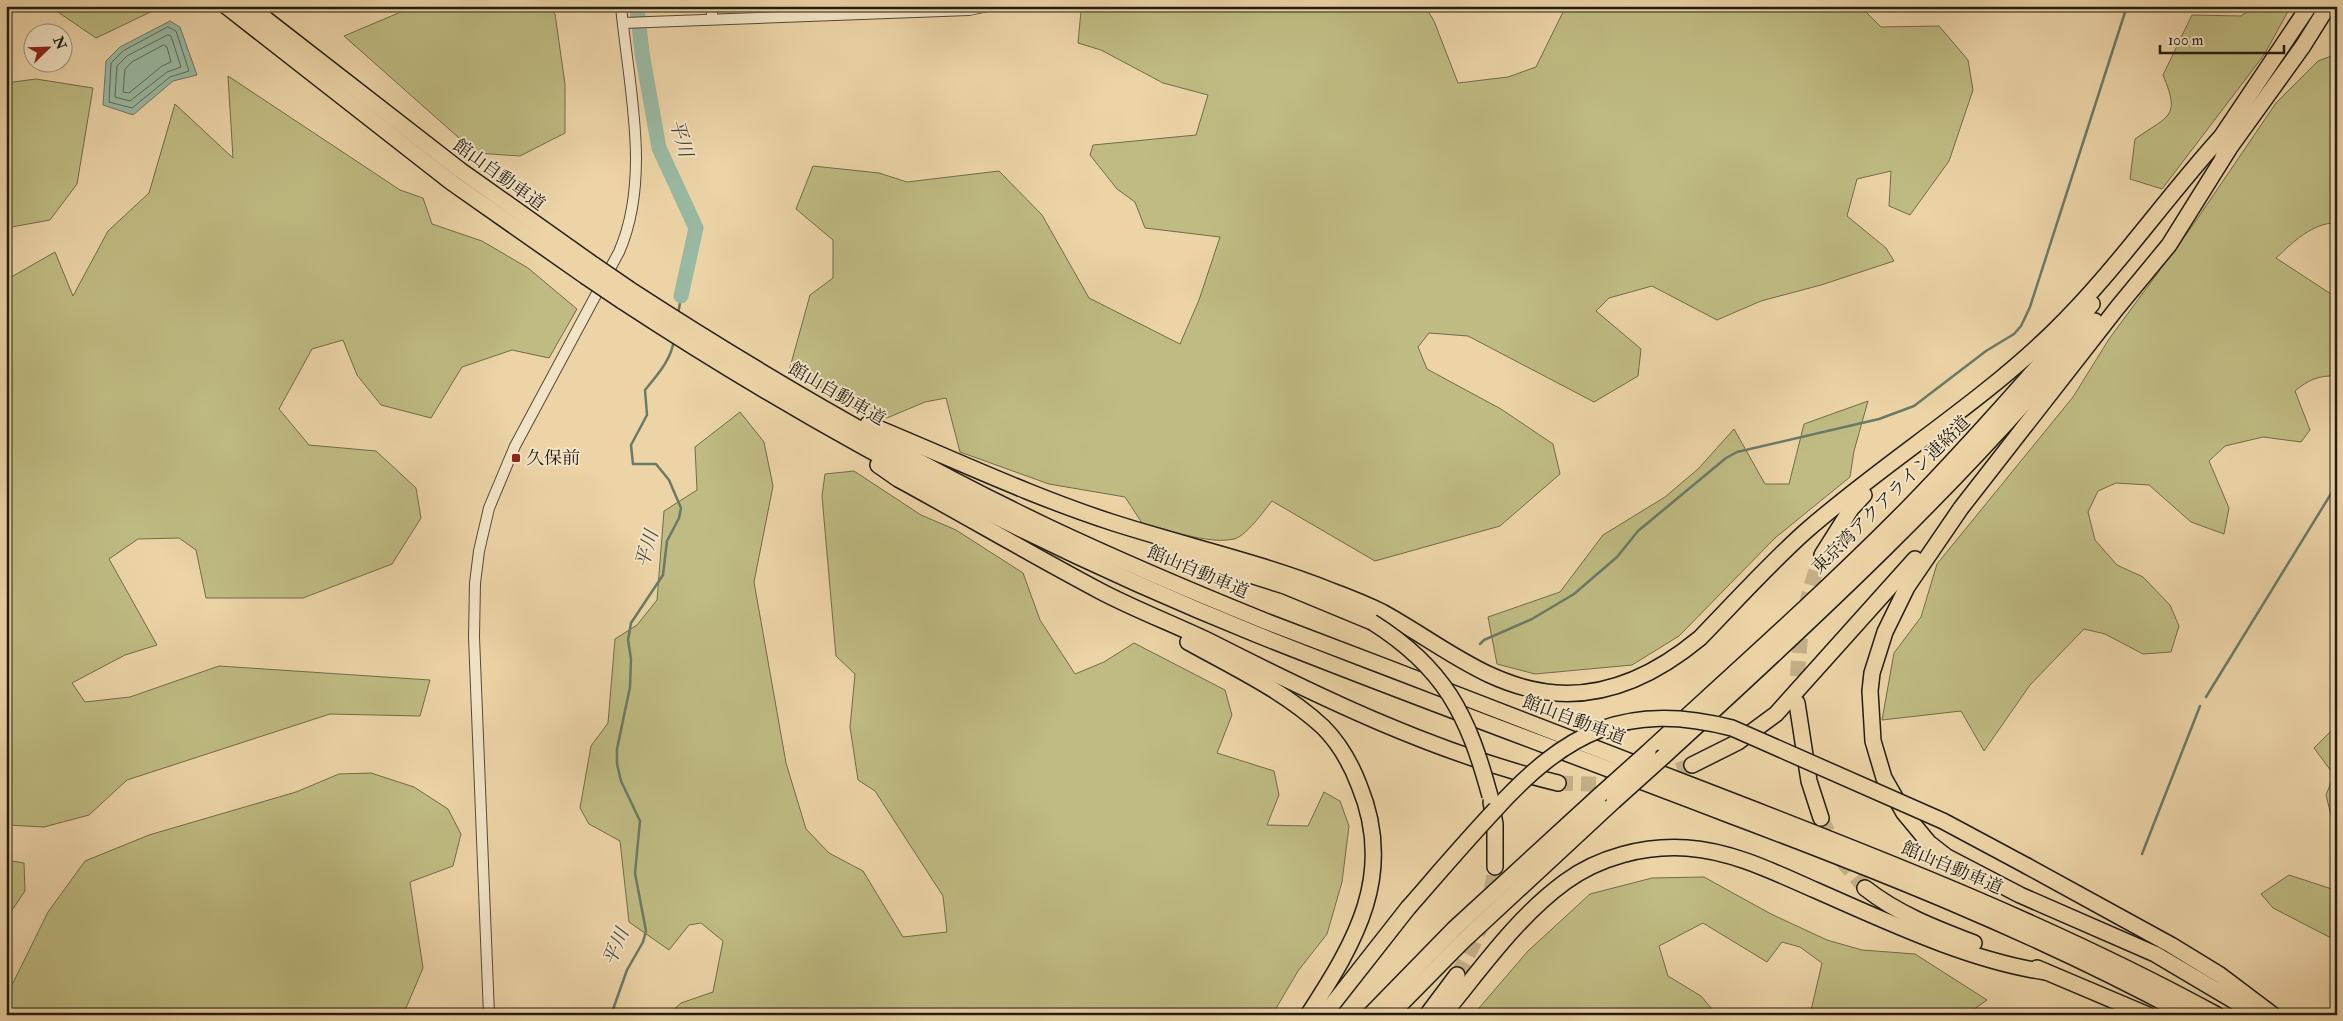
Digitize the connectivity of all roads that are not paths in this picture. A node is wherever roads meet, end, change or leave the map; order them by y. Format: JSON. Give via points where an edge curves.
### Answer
{"nodes":[{"id":1,"x":226,"y":6,"type":"edge"},
{"id":2,"x":249,"y":6,"type":"edge"},
{"id":3,"x":621,"y":6,"type":"edge"},
{"id":4,"x":712,"y":6,"type":"edge"},
{"id":5,"x":988,"y":6,"type":"edge"},
{"id":6,"x":2309,"y":6,"type":"edge"},
{"id":7,"x":2328,"y":6,"type":"edge"},
{"id":8,"x":712,"y":19,"type":"junction"},
{"id":9,"x":623,"y":23,"type":"junction"},
{"id":10,"x":2225,"y":144,"type":"junction"},
{"id":11,"x":2161,"y":229,"type":"junction"},
{"id":12,"x":589,"y":271,"type":"junction"},
{"id":13,"x":807,"y":408,"type":"junction"},
{"id":14,"x":1911,"y":449,"type":"junction"},
{"id":15,"x":1037,"y":497,"type":"junction"},
{"id":16,"x":1961,"y":508,"type":"junction"},
{"id":17,"x":1822,"y":555,"type":"tunnel mouth"},
{"id":18,"x":1148,"y":613,"type":"junction"},
{"id":19,"x":1797,"y":703,"type":"tunnel mouth"},
{"id":20,"x":1692,"y":765,"type":"tunnel mouth"},
{"id":21,"x":1558,"y":783,"type":"tunnel mouth"},
{"id":22,"x":1821,"y":818,"type":"tunnel mouth"},
{"id":23,"x":1495,"y":868,"type":"tunnel mouth"},
{"id":24,"x":1865,"y":888,"type":"tunnel mouth"},
{"id":25,"x":2046,"y":972,"type":"junction"},
{"id":26,"x":1457,"y":975,"type":"tunnel mouth"},
{"id":27,"x":490,"y":1015,"type":"edge"},
{"id":28,"x":1308,"y":1015,"type":"edge"},
{"id":29,"x":1324,"y":1015,"type":"edge"},
{"id":30,"x":1370,"y":1015,"type":"edge"},
{"id":31,"x":1390,"y":1015,"type":"edge"},
{"id":32,"x":1427,"y":1015,"type":"edge"},
{"id":33,"x":1443,"y":1015,"type":"edge"},
{"id":34,"x":2148,"y":1015,"type":"edge"},
{"id":35,"x":2187,"y":1015,"type":"edge"},
{"id":36,"x":2217,"y":1015,"type":"edge"},
{"id":37,"x":2258,"y":1015,"type":"edge"},
{"id":38,"x":2273,"y":1015,"type":"edge"}],
"edges":[{"from":1,"to":12,"type":"highway","name":"館山自動車道","via":[[451,182]]},
{"from":2,"to":12,"type":"highway","name":"館山自動車道"},
{"from":3,"to":9,"type":"street"},
{"from":4,"to":8,"type":"street"},
{"from":5,"to":8,"type":"street","via":[[969,10]]},
{"from":6,"to":10,"type":"highway"},
{"from":7,"to":10,"type":"highway","via":[[2303,46]]},
{"from":8,"to":9,"type":"street"},
{"from":9,"to":27,"type":"street","via":[[633,100],[635,148],[626,232],[619,252],[497,486],[477,566],[474,636]]},
{"from":10,"to":11,"type":"highway"},
{"from":10,"to":14,"type":"highway","via":[[2182,180],[2092,290],[2053,332],[1985,393]]},
{"from":10,"to":16,"type":"highway","via":[[2169,245]]},
{"from":11,"to":30,"type":"highway","name":"東京湾アクアライン連絡道","bridge":true,"via":[[1906,510],[1750,659],[1454,929]]},
{"from":11,"to":31,"type":"highway","name":"東京湾アクアライン連絡道","bridge":true,"via":[[2061,363],[1916,519],[1758,670],[1463,941]]},
{"from":12,"to":13,"type":"highway","name":"館山自動車道","bridge":true},
{"from":13,"to":15,"type":"highway","via":[[930,450]]},
{"from":13,"to":18,"type":"highway","via":[[898,479],[1102,592]]},
{"from":13,"to":35,"type":"highway","name":"館山自動車道","via":[[955,496],[1152,591],[1259,635],[1811,845],[2036,940]]},
{"from":13,"to":36,"type":"highway","name":"館山自動車道","via":[[1046,526],[1158,577],[1925,876],[2102,956]]},
{"from":14,"to":15,"type":"highway","via":[[1806,531],[1683,652],[1630,682],[1610,689],[1570,694],[1525,689],[1491,677],[1381,611],[1274,569],[1129,528]]},
{"from":14,"to":17,"type":"highway","via":[[1851,509]]},
{"from":15,"to":23,"type":"highway","bridge":true,"via":[[1107,528],[1285,586],[1372,622],[1400,640],[1438,677],[1458,705],[1472,738],[1490,796]]},
{"from":16,"to":20,"type":"highway","via":[[1942,525],[1904,574],[1776,714],[1738,742]]},
{"from":16,"to":37,"type":"highway","via":[[1907,588],[1885,632],[1872,673],[1873,741],[1892,795],[1917,831],[1947,857],[2020,895],[2155,954]]},
{"from":18,"to":21,"type":"highway","via":[[1294,684],[1421,738],[1506,770]]},
{"from":18,"to":28,"type":"highway","via":[[1155,624],[1268,686],[1311,717],[1325,729],[1344,755],[1362,793],[1372,841],[1371,887],[1353,941]]},
{"from":19,"to":22,"type":"highway","via":[[1809,781]]},
{"from":24,"to":25,"type":"highway","via":[[1895,909],[1925,924]]},
{"from":25,"to":33,"type":"highway","via":[[2023,969],[1930,939],[1748,861],[1705,850],[1666,848],[1613,857],[1566,881],[1524,917]]},
{"from":25,"to":34,"type":"highway"},
{"from":26,"to":32,"type":"highway"},
{"from":29,"to":38,"type":"highway","bridge":true,"via":[[1408,908],[1509,794],[1542,762],[1582,736],[1618,723],[1641,719],[1708,721],[1732,728],[1943,821],[2171,945]]}]}
